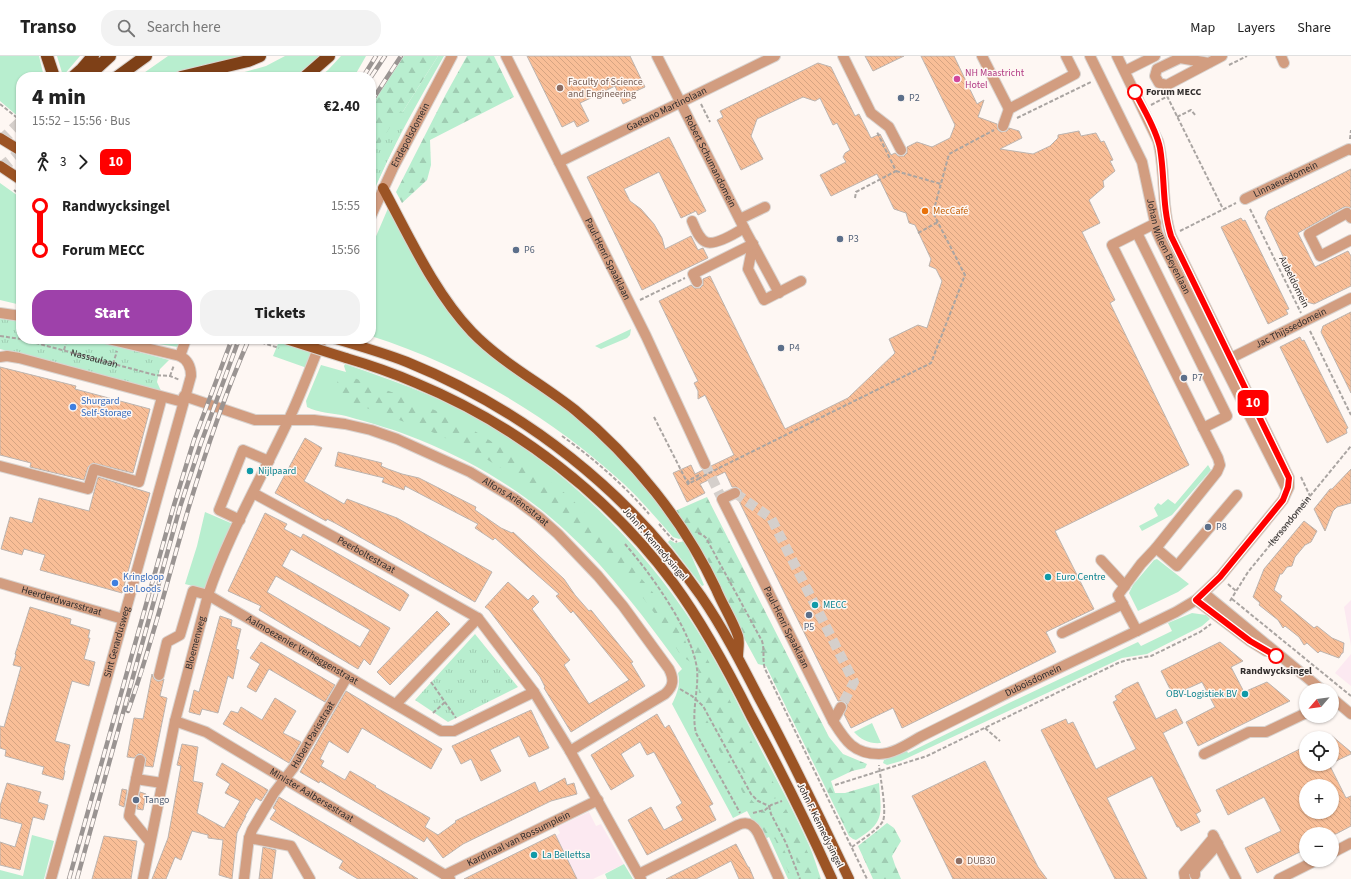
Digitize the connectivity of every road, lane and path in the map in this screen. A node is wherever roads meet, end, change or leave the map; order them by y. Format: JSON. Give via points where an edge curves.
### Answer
{"nodes":[{"id":1,"x":48,"y":56,"type":"edge"},
{"id":2,"x":93,"y":56,"type":"edge"},
{"id":3,"x":110,"y":56,"type":"edge"},
{"id":4,"x":146,"y":56,"type":"edge"},
{"id":5,"x":260,"y":56,"type":"edge"},
{"id":6,"x":329,"y":56,"type":"edge"},
{"id":7,"x":452,"y":56,"type":"edge"},
{"id":8,"x":506,"y":56,"type":"edge"},
{"id":9,"x":657,"y":56,"type":"edge"},
{"id":10,"x":775,"y":56,"type":"edge"},
{"id":11,"x":844,"y":56,"type":"edge"},
{"id":12,"x":982,"y":56,"type":"edge"},
{"id":13,"x":1066,"y":56,"type":"edge"},
{"id":14,"x":1090,"y":56,"type":"edge"},
{"id":15,"x":1117,"y":56,"type":"edge"},
{"id":16,"x":1155,"y":56,"type":"edge"},
{"id":17,"x":1222,"y":56,"type":"edge"},
{"id":18,"x":1209,"y":62,"type":"junction"},
{"id":19,"x":1125,"y":71,"type":"junction"},
{"id":20,"x":53,"y":72,"type":"edge"},
{"id":21,"x":79,"y":72,"type":"edge"},
{"id":22,"x":92,"y":72,"type":"edge"},
{"id":23,"x":124,"y":72,"type":"edge"},
{"id":24,"x":203,"y":72,"type":"edge"},
{"id":25,"x":311,"y":72,"type":"edge"},
{"id":26,"x":1099,"y":82,"type":"junction"},
{"id":27,"x":697,"y":95,"type":"junction"},
{"id":28,"x":680,"y":103,"type":"junction"},
{"id":29,"x":0,"y":104,"type":"edge"},
{"id":30,"x":1152,"y":104,"type":"dead end"},
{"id":31,"x":1009,"y":109,"type":"junction"},
{"id":32,"x":1196,"y":116,"type":"dead end"},
{"id":33,"x":16,"y":117,"type":"edge"},
{"id":34,"x":1177,"y":117,"type":"junction"},
{"id":35,"x":710,"y":122,"type":"dead end"},
{"id":36,"x":1003,"y":126,"type":"junction"},
{"id":37,"x":877,"y":131,"type":"dead end"},
{"id":38,"x":0,"y":138,"type":"edge"},
{"id":39,"x":16,"y":147,"type":"edge"},
{"id":40,"x":901,"y":150,"type":"dead end"},
{"id":41,"x":1350,"y":150,"type":"edge"},
{"id":42,"x":559,"y":162,"type":"junction"},
{"id":43,"x":0,"y":166,"type":"edge"},
{"id":44,"x":896,"y":171,"type":"junction"},
{"id":45,"x":16,"y":177,"type":"edge"},
{"id":46,"x":941,"y":184,"type":"junction"},
{"id":47,"x":383,"y":188,"type":"junction"},
{"id":48,"x":855,"y":198,"type":"dead end"},
{"id":49,"x":1245,"y":199,"type":"junction"},
{"id":50,"x":376,"y":204,"type":"edge"},
{"id":51,"x":765,"y":207,"type":"dead end"},
{"id":52,"x":1222,"y":209,"type":"junction"},
{"id":53,"x":1351,"y":218,"type":"edge"},
{"id":54,"x":692,"y":221,"type":"dead end"},
{"id":55,"x":938,"y":222,"type":"junction"},
{"id":56,"x":742,"y":224,"type":"junction"},
{"id":57,"x":1156,"y":224,"type":"junction"},
{"id":58,"x":1178,"y":224,"type":"dead end"},
{"id":59,"x":1180,"y":231,"type":"joint"},
{"id":60,"x":918,"y":232,"type":"dead end"},
{"id":61,"x":1137,"y":233,"type":"junction"},
{"id":62,"x":1351,"y":240,"type":"edge"},
{"id":63,"x":753,"y":244,"type":"junction"},
{"id":64,"x":695,"y":278,"type":"joint"},
{"id":65,"x":801,"y":281,"type":"dead end"},
{"id":66,"x":779,"y":293,"type":"junction"},
{"id":67,"x":1351,"y":298,"type":"edge"},
{"id":68,"x":630,"y":305,"type":"junction"},
{"id":69,"x":0,"y":313,"type":"edge"},
{"id":70,"x":16,"y":315,"type":"edge"},
{"id":71,"x":1305,"y":321,"type":"junction"},
{"id":72,"x":0,"y":336,"type":"edge"},
{"id":73,"x":16,"y":338,"type":"edge"},
{"id":74,"x":41,"y":344,"type":"edge"},
{"id":75,"x":66,"y":344,"type":"edge"},
{"id":76,"x":129,"y":344,"type":"edge"},
{"id":77,"x":184,"y":344,"type":"edge"},
{"id":78,"x":302,"y":344,"type":"edge"},
{"id":79,"x":320,"y":344,"type":"edge"},
{"id":80,"x":352,"y":344,"type":"edge"},
{"id":81,"x":118,"y":347,"type":"dead end"},
{"id":82,"x":64,"y":350,"type":"junction"},
{"id":83,"x":180,"y":356,"type":"junction"},
{"id":84,"x":0,"y":358,"type":"edge"},
{"id":85,"x":1231,"y":358,"type":"junction"},
{"id":86,"x":113,"y":364,"type":"junction"},
{"id":87,"x":189,"y":382,"type":"junction"},
{"id":88,"x":162,"y":397,"type":"junction"},
{"id":89,"x":184,"y":399,"type":"junction"},
{"id":90,"x":1351,"y":415,"type":"edge"},
{"id":91,"x":654,"y":417,"type":"dead end"},
{"id":92,"x":289,"y":420,"type":"junction"},
{"id":93,"x":1203,"y":428,"type":"junction"},
{"id":94,"x":1351,"y":446,"type":"edge"},
{"id":95,"x":269,"y":461,"type":"junction"},
{"id":96,"x":705,"y":464,"type":"tunnel mouth"},
{"id":97,"x":0,"y":466,"type":"edge"},
{"id":98,"x":699,"y":475,"type":"dead end"},
{"id":99,"x":1289,"y":478,"type":"joint"},
{"id":100,"x":689,"y":484,"type":"junction"},
{"id":101,"x":1287,"y":490,"type":"junction"},
{"id":102,"x":253,"y":493,"type":"junction"},
{"id":103,"x":735,"y":493,"type":"dead end"},
{"id":104,"x":1237,"y":495,"type":"dead end"},
{"id":105,"x":240,"y":520,"type":"junction"},
{"id":106,"x":694,"y":534,"type":"dead end"},
{"id":107,"x":621,"y":539,"type":"dead end"},
{"id":108,"x":1156,"y":548,"type":"junction"},
{"id":109,"x":1101,"y":560,"type":"dead end"},
{"id":110,"x":0,"y":583,"type":"edge"},
{"id":111,"x":1125,"y":586,"type":"junction"},
{"id":112,"x":1204,"y":594,"type":"junction"},
{"id":113,"x":208,"y":596,"type":"junction"},
{"id":114,"x":1196,"y":600,"type":"junction"},
{"id":115,"x":1122,"y":604,"type":"junction"},
{"id":116,"x":478,"y":618,"type":"junction"},
{"id":117,"x":123,"y":619,"type":"junction"},
{"id":118,"x":1214,"y":622,"type":"dead end"},
{"id":119,"x":1137,"y":631,"type":"junction"},
{"id":120,"x":1062,"y":633,"type":"dead end"},
{"id":121,"x":738,"y":657,"type":"junction"},
{"id":122,"x":1285,"y":661,"type":"junction"},
{"id":123,"x":159,"y":675,"type":"dead end"},
{"id":124,"x":347,"y":677,"type":"junction"},
{"id":125,"x":1313,"y":683,"type":"edge"},
{"id":126,"x":673,"y":684,"type":"junction"},
{"id":127,"x":425,"y":686,"type":"dead end"},
{"id":128,"x":534,"y":692,"type":"junction"},
{"id":129,"x":1351,"y":696,"type":"edge"},
{"id":130,"x":696,"y":699,"type":"junction"},
{"id":131,"x":445,"y":702,"type":"junction"},
{"id":132,"x":396,"y":704,"type":"junction"},
{"id":133,"x":841,"y":707,"type":"tunnel mouth"},
{"id":134,"x":1339,"y":707,"type":"edge"},
{"id":135,"x":1351,"y":714,"type":"edge"},
{"id":136,"x":1299,"y":717,"type":"edge"},
{"id":137,"x":175,"y":721,"type":"junction"},
{"id":138,"x":425,"y":721,"type":"junction"},
{"id":139,"x":833,"y":721,"type":"junction"},
{"id":140,"x":463,"y":727,"type":"junction"},
{"id":141,"x":985,"y":728,"type":"junction"},
{"id":142,"x":1000,"y":741,"type":"dead end"},
{"id":143,"x":858,"y":750,"type":"joint"},
{"id":144,"x":570,"y":751,"type":"junction"},
{"id":145,"x":1204,"y":754,"type":"dead end"},
{"id":146,"x":140,"y":760,"type":"dead end"},
{"id":147,"x":880,"y":771,"type":"junction"},
{"id":148,"x":136,"y":778,"type":"junction"},
{"id":149,"x":285,"y":778,"type":"junction"},
{"id":150,"x":162,"y":782,"type":"junction"},
{"id":151,"x":835,"y":785,"type":"dead end"},
{"id":152,"x":598,"y":800,"type":"junction"},
{"id":153,"x":782,"y":801,"type":"dead end"},
{"id":154,"x":769,"y":806,"type":"junction"},
{"id":155,"x":752,"y":814,"type":"dead end"},
{"id":156,"x":744,"y":820,"type":"junction"},
{"id":157,"x":249,"y":838,"type":"junction"},
{"id":158,"x":150,"y":842,"type":"junction"},
{"id":159,"x":1350,"y":845,"type":"edge"},
{"id":160,"x":852,"y":847,"type":"junction"},
{"id":161,"x":1339,"y":849,"type":"edge"},
{"id":162,"x":1303,"y":867,"type":"edge"},
{"id":163,"x":448,"y":877,"type":"edge"},
{"id":164,"x":640,"y":877,"type":"edge"},
{"id":165,"x":1190,"y":877,"type":"edge"},
{"id":166,"x":51,"y":879,"type":"edge"},
{"id":167,"x":143,"y":879,"type":"edge"},
{"id":168,"x":244,"y":879,"type":"edge"},
{"id":169,"x":310,"y":879,"type":"edge"},
{"id":170,"x":779,"y":879,"type":"edge"},
{"id":171,"x":800,"y":879,"type":"edge"},
{"id":172,"x":832,"y":879,"type":"edge"},
{"id":173,"x":849,"y":879,"type":"edge"},
{"id":174,"x":867,"y":879,"type":"edge"},
{"id":175,"x":1236,"y":879,"type":"edge"},
{"id":176,"x":1279,"y":879,"type":"edge"}],
"edges":[{"from":1,"to":20,"type":"highway"},
{"from":2,"to":21,"type":"highway"},
{"from":3,"to":22,"type":"highway"},
{"from":4,"to":23,"type":"highway"},
{"from":5,"to":24,"type":"highway"},
{"from":6,"to":25,"type":"highway"},
{"from":7,"to":47,"type":"street","name":"Endepolsdomein"},
{"from":8,"to":42,"type":"street","name":"Paul-Henri Spaaklaan"},
{"from":9,"to":28,"type":"street","name":"Robert Schumandomein"},
{"from":10,"to":27,"type":"street","name":"Gaetano Martinolaan"},
{"from":11,"to":40,"type":"street","via":[[871,113],[889,127]]},
{"from":12,"to":31,"type":"street"},
{"from":13,"to":31,"type":"street","via":[[1075,74]]},
{"from":14,"to":26,"type":"street","name":"Johan Willem Beyenlaan"},
{"from":15,"to":19,"type":"street","name":"Johan Willem Beyenlaan"},
{"from":16,"to":19,"type":"street"},
{"from":17,"to":18,"type":"street"},
{"from":18,"to":18,"type":"street","via":[[1180,58],[1158,70],[1156,76],[1159,83],[1167,86]]},
{"from":19,"to":85,"type":"street","name":"Johan Willem Beyenlaan","via":[[1158,141],[1171,236]]},
{"from":26,"to":36,"type":"path"},
{"from":26,"to":57,"type":"street","name":"Johan Willem Beyenlaan","via":[[1142,162]]},
{"from":27,"to":28,"type":"street","name":"Gaetano Martinolaan"},
{"from":27,"to":35,"type":"path"},
{"from":28,"to":42,"type":"street","name":"Gaetano Martinolaan"},
{"from":28,"to":56,"type":"street","name":"Robert Schumandomein"},
{"from":29,"to":33,"type":"path"},
{"from":30,"to":34,"type":"path","via":[[1167,96]]},
{"from":31,"to":36,"type":"street"},
{"from":32,"to":34,"type":"path","via":[[1191,110]]},
{"from":34,"to":52,"type":"path"},
{"from":36,"to":46,"type":"path","via":[[949,154]]},
{"from":37,"to":44,"type":"path"},
{"from":38,"to":39,"type":"main road"},
{"from":41,"to":49,"type":"street","name":"Linnaeusdomein"},
{"from":42,"to":68,"type":"street","name":"Paul-Henri Spaaklaan"},
{"from":43,"to":45,"type":"main road"},
{"from":44,"to":46,"type":"path"},
{"from":44,"to":48,"type":"path","via":[[856,192]]},
{"from":46,"to":55,"type":"path","via":[[933,212]]},
{"from":47,"to":50,"type":"street","name":"Endepolsdomein"},
{"from":47,"to":121,"type":"main road","via":[[432,277],[470,330],[492,351],[588,422],[626,459],[667,508],[700,557],[713,583],[738,636]]},
{"from":49,"to":52,"type":"path","name":"Linnaeusdomein"},
{"from":49,"to":71,"type":"path","name":"Aubeldomein"},
{"from":51,"to":56,"type":"street"},
{"from":52,"to":59,"type":"path","name":"Linnaeusdomein"},
{"from":53,"to":62,"type":"street","via":[[1347,213],[1309,234],[1320,256]]},
{"from":54,"to":56,"type":"street","via":[[702,238],[712,243]]},
{"from":55,"to":60,"type":"path"},
{"from":55,"to":100,"type":"path","bridge":true,"via":[[965,275],[931,363]]},
{"from":56,"to":63,"type":"street","name":"Robert Schumandomein"},
{"from":57,"to":61,"type":"street"},
{"from":57,"to":101,"type":"street","name":"Johan Willem Beyenlaan","via":[[1161,241]]},
{"from":58,"to":59,"type":"path","name":"Johan Willem Beyenlaan"},
{"from":61,"to":93,"type":"street","via":[[1227,416]]},
{"from":61,"to":93,"type":"street","via":[[1112,245]]},
{"from":63,"to":64,"type":"street"},
{"from":63,"to":66,"type":"street","name":"Robert Schumandomein"},
{"from":63,"to":66,"type":"street","via":[[748,269],[764,300]]},
{"from":64,"to":68,"type":"path"},
{"from":65,"to":66,"type":"street"},
{"from":67,"to":71,"type":"street","name":"Jac Thijssedomein"},
{"from":68,"to":96,"type":"street","name":"Paul-Henri Spaaklaan"},
{"from":69,"to":70,"type":"street"},
{"from":71,"to":85,"type":"street","name":"Jac Thijssedomein"},
{"from":71,"to":90,"type":"path","name":"Aubeldomein"},
{"from":72,"to":73,"type":"path","name":"Nassaulaan"},
{"from":74,"to":82,"type":"path","name":"Nassaulaan"},
{"from":75,"to":82,"type":"path"},
{"from":76,"to":83,"type":"street"},
{"from":77,"to":83,"type":"street"},
{"from":78,"to":172,"type":"main road","name":"John F. Kennedysingel","bridge":true,"via":[[390,372],[469,408],[548,458],[622,523],[664,571],[705,630],[773,756]]},
{"from":79,"to":92,"type":"street"},
{"from":80,"to":121,"type":"main road","name":"John F. Kennedysingel","via":[[406,362],[452,382],[508,413],[560,448],[620,499],[672,557],[706,603]]},
{"from":81,"to":86,"type":"path"},
{"from":82,"to":86,"type":"path","name":"Nassaulaan"},
{"from":83,"to":87,"type":"street","name":"Sint Gerardusweg","via":[[190,366]]},
{"from":84,"to":88,"type":"street","name":"Alfons Ariënsstraat","via":[[19,358]]},
{"from":85,"to":99,"type":"street","name":"Johan Willem Beyenlaan"},
{"from":86,"to":87,"type":"path","name":"Nassaulaan"},
{"from":87,"to":89,"type":"street","name":"Sint Gerardusweg"},
{"from":88,"to":89,"type":"street","name":"Alfons Ariënsstraat"},
{"from":88,"to":97,"type":"street","via":[[140,482],[94,469],[88,489]]},
{"from":89,"to":92,"type":"street","name":"Alfons Ariënsstraat","via":[[255,420]]},
{"from":89,"to":117,"type":"street","name":"Sint Gerardusweg"},
{"from":91,"to":100,"type":"path"},
{"from":92,"to":95,"type":"street","name":"Bloemenweg"},
{"from":92,"to":126,"type":"street","name":"Alfons Ariënsstraat","via":[[345,424],[397,439],[470,472],[515,499],[558,534],[603,582],[669,669]]},
{"from":93,"to":108,"type":"street","via":[[1220,465]]},
{"from":94,"to":129,"type":"path","name":"Itersondomein","via":[[1248,572],[1232,598]]},
{"from":95,"to":102,"type":"street","name":"Bloemenweg"},
{"from":95,"to":105,"type":"street","via":[[243,450],[219,510]]},
{"from":98,"to":100,"type":"path","via":[[688,480]]},
{"from":99,"to":101,"type":"street","name":"Itersondomein"},
{"from":101,"to":112,"type":"street","name":"Itersondomein","via":[[1283,500],[1256,534]]},
{"from":102,"to":105,"type":"street","name":"Bloemenweg"},
{"from":102,"to":116,"type":"street","name":"Peerboltestraat"},
{"from":103,"to":139,"type":"street","name":"Paul-Henri Spaaklaan","via":[[722,499]]},
{"from":104,"to":108,"type":"street","via":[[1177,566]]},
{"from":105,"to":113,"type":"street","name":"Bloemenweg","via":[[214,575]]},
{"from":106,"to":160,"type":"path","name":"John F. Kennedysingel","via":[[705,536],[762,641],[765,669]]},
{"from":107,"to":130,"type":"path","via":[[660,591],[687,640],[694,655]]},
{"from":108,"to":111,"type":"street"},
{"from":109,"to":111,"type":"street"},
{"from":110,"to":117,"type":"street","name":"Heerderdwarsstraat"},
{"from":111,"to":115,"type":"street","via":[[1118,595]]},
{"from":112,"to":114,"type":"street","name":"Duboisdomein"},
{"from":112,"to":122,"type":"street"},
{"from":113,"to":123,"type":"street","via":[[193,591],[180,635],[167,642]]},
{"from":113,"to":124,"type":"street","name":"Aalmoezenier Verheggenstraat"},
{"from":113,"to":137,"type":"street","name":"Bloemenweg"},
{"from":114,"to":119,"type":"street","name":"Duboisdomein"},
{"from":114,"to":122,"type":"street","via":[[1250,641]]},
{"from":115,"to":119,"type":"street"},
{"from":115,"to":120,"type":"street"},
{"from":116,"to":128,"type":"street"},
{"from":116,"to":132,"type":"street"},
{"from":117,"to":166,"type":"street","name":"Sint Gerardusweg"},
{"from":118,"to":141,"type":"path","via":[[1200,632],[1151,656],[1123,661]]},
{"from":119,"to":143,"type":"street","name":"Duboisdomein","via":[[891,752],[878,754]]},
{"from":121,"to":173,"type":"main road","name":"John F. Kennedysingel","via":[[804,784]]},
{"from":122,"to":125,"type":"street"},
{"from":124,"to":132,"type":"street","name":"Aalmoezenier Verheggenstraat"},
{"from":124,"to":149,"type":"street","name":"Hubert Parisstraat"},
{"from":126,"to":130,"type":"path"},
{"from":126,"to":144,"type":"street","via":[[664,694]]},
{"from":127,"to":131,"type":"path","via":[[430,680]]},
{"from":128,"to":140,"type":"street","name":"Aalmoezenier Verheggenstraat"},
{"from":128,"to":144,"type":"street"},
{"from":130,"to":154,"type":"path","via":[[706,712],[751,794]]},
{"from":130,"to":156,"type":"path","via":[[696,733]]},
{"from":131,"to":138,"type":"path"},
{"from":131,"to":140,"type":"path"},
{"from":132,"to":138,"type":"street","name":"Aalmoezenier Verheggenstraat"},
{"from":133,"to":139,"type":"street"},
{"from":134,"to":135,"type":"street"},
{"from":136,"to":145,"type":"street","via":[[1266,732],[1249,732]]},
{"from":137,"to":149,"type":"street","name":"Minister Aalbersestraat","via":[[206,732]]},
{"from":137,"to":150,"type":"street","name":"Bloemenweg"},
{"from":138,"to":140,"type":"street","name":"Aalmoezenier Verheggenstraat","via":[[446,732]]},
{"from":139,"to":143,"type":"street","name":"Paul-Henri Spaaklaan","via":[[846,741]]},
{"from":141,"to":142,"type":"path"},
{"from":141,"to":147,"type":"path","via":[[922,758]]},
{"from":144,"to":152,"type":"street"},
{"from":146,"to":148,"type":"street"},
{"from":147,"to":151,"type":"path"},
{"from":147,"to":160,"type":"path","via":[[883,820]]},
{"from":148,"to":150,"type":"street"},
{"from":148,"to":158,"type":"street","via":[[129,816]]},
{"from":149,"to":157,"type":"street","name":"Hubert Parisstraat"},
{"from":149,"to":163,"type":"street","name":"Minister Aalbersestraat"},
{"from":150,"to":158,"type":"street","name":"Bloemenweg"},
{"from":152,"to":163,"type":"street","name":"Kardinaal van Rossumplein"},
{"from":152,"to":164,"type":"street"},
{"from":153,"to":154,"type":"path"},
{"from":154,"to":155,"type":"path"},
{"from":154,"to":171,"type":"path"},
{"from":156,"to":164,"type":"street"},
{"from":156,"to":170,"type":"street","via":[[758,832]]},
{"from":157,"to":168,"type":"street","name":"Hubert Parisstraat"},
{"from":157,"to":169,"type":"street","via":[[291,846]]},
{"from":158,"to":167,"type":"street","name":"Bloemenweg"},
{"from":159,"to":161,"type":"street"},
{"from":160,"to":174,"type":"path","name":"John F. Kennedysingel"},
{"from":162,"to":176,"type":"street"},
{"from":165,"to":175,"type":"street","via":[[1215,838]]}]}
